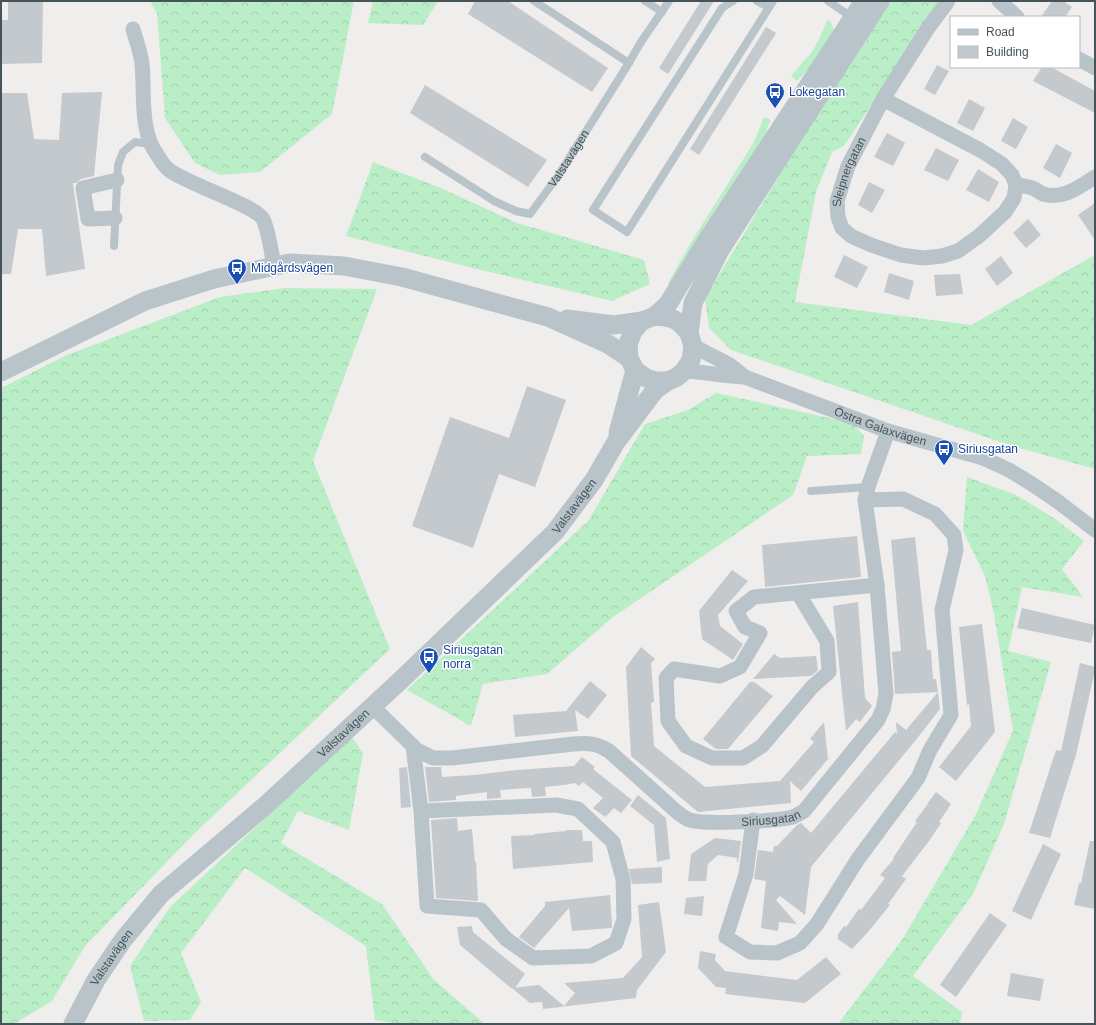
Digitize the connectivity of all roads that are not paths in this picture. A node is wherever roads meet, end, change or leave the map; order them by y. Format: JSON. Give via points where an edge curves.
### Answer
{"nodes":[{"id":1,"x":534,"y":1,"type":"edge"},
{"id":2,"x":645,"y":1,"type":"edge"},
{"id":3,"x":669,"y":1,"type":"edge"},
{"id":4,"x":733,"y":1,"type":"edge"},
{"id":5,"x":757,"y":1,"type":"edge"},
{"id":6,"x":828,"y":1,"type":"edge"},
{"id":7,"x":864,"y":1,"type":"edge"},
{"id":8,"x":880,"y":1,"type":"edge"},
{"id":9,"x":948,"y":1,"type":"edge"},
{"id":10,"x":999,"y":1,"type":"edge"},
{"id":11,"x":770,"y":4,"type":"edge"},
{"id":12,"x":662,"y":12,"type":"junction"},
{"id":13,"x":1016,"y":16,"type":"edge"},
{"id":14,"x":858,"y":22,"type":"junction"},
{"id":15,"x":133,"y":29,"type":"dead end"},
{"id":16,"x":1080,"y":60,"type":"edge"},
{"id":17,"x":629,"y":63,"type":"junction"},
{"id":18,"x":1095,"y":68,"type":"edge"},
{"id":19,"x":883,"y":98,"type":"junction"},
{"id":20,"x":151,"y":144,"type":"junction"},
{"id":21,"x":425,"y":157,"type":"dead end"},
{"id":22,"x":1095,"y":176,"type":"edge"},
{"id":23,"x":117,"y":180,"type":"junction"},
{"id":24,"x":1016,"y":185,"type":"junction"},
{"id":25,"x":116,"y":218,"type":"junction"},
{"id":26,"x":114,"y":246,"type":"dead end"},
{"id":27,"x":274,"y":267,"type":"junction"},
{"id":28,"x":548,"y":317,"type":"junction"},
{"id":29,"x":648,"y":319,"type":"junction"},
{"id":30,"x":691,"y":340,"type":"junction"},
{"id":31,"x":632,"y":364,"type":"junction"},
{"id":32,"x":684,"y":371,"type":"junction"},
{"id":33,"x":1,"y":372,"type":"edge"},
{"id":34,"x":745,"y":377,"type":"junction"},
{"id":35,"x":668,"y":381,"type":"junction"},
{"id":36,"x":888,"y":431,"type":"junction"},
{"id":37,"x":616,"y":442,"type":"junction"},
{"id":38,"x":811,"y":492,"type":"dead end"},
{"id":39,"x":866,"y":494,"type":"junction"},
{"id":40,"x":1095,"y":530,"type":"edge"},
{"id":41,"x":877,"y":585,"type":"junction"},
{"id":42,"x":798,"y":593,"type":"junction"},
{"id":43,"x":372,"y":706,"type":"junction"},
{"id":44,"x":413,"y":746,"type":"junction"},
{"id":45,"x":421,"y":812,"type":"junction"},
{"id":46,"x":753,"y":820,"type":"junction"},
{"id":47,"x":73,"y":1024,"type":"edge"}],
"edges":[{"from":1,"to":17,"type":"lane"},
{"from":2,"to":12,"type":"lane"},
{"from":3,"to":12,"type":"lane","name":"Valstavägen"},
{"from":4,"to":11,"type":"lane","via":[[722,8],[593,210],[627,232]]},
{"from":5,"to":11,"type":"lane"},
{"from":6,"to":14,"type":"lane"},
{"from":7,"to":14,"type":"street","name":"Valstavägen"},
{"from":8,"to":14,"type":"street","name":"Valstavägen"},
{"from":9,"to":19,"type":"street","name":"Sleipnergatan"},
{"from":10,"to":13,"type":"street"},
{"from":12,"to":17,"type":"lane","name":"Valstavägen"},
{"from":14,"to":29,"type":"street","name":"Valstavägen","via":[[706,242],[668,304]]},
{"from":14,"to":30,"type":"street","name":"Valstavägen","via":[[720,250],[693,303]]},
{"from":15,"to":20,"type":"street","via":[[142,63],[143,104]]},
{"from":16,"to":18,"type":"street"},
{"from":17,"to":21,"type":"lane","name":"Valstavägen","via":[[558,176],[530,214],[494,201]]},
{"from":19,"to":24,"type":"street","via":[[1002,164],[1012,175]]},
{"from":19,"to":24,"type":"street","name":"Sleipnergatan","via":[[848,166],[837,201],[842,228],[851,236],[901,255],[923,258],[942,256],[958,251],[1005,212],[1014,198]]},
{"from":20,"to":23,"type":"lane","via":[[135,142],[123,152],[118,165]]},
{"from":20,"to":27,"type":"street","via":[[156,155],[168,169],[248,208],[262,218]]},
{"from":22,"to":24,"type":"street","via":[[1072,192],[1062,195],[1051,196]]},
{"from":23,"to":25,"type":"lane"},
{"from":23,"to":25,"type":"street","via":[[83,188],[88,219]]},
{"from":25,"to":26,"type":"lane"},
{"from":27,"to":28,"type":"street","via":[[290,263],[344,266],[402,277]]},
{"from":27,"to":33,"type":"street","via":[[214,279],[145,301]]},
{"from":28,"to":29,"type":"street","via":[[614,325]]},
{"from":28,"to":31,"type":"street","via":[[608,344]]},
{"from":29,"to":30,"type":"street","via":[[668,317],[680,323]]},
{"from":29,"to":31,"type":"street","name":"Valstavägen","via":[[633,331],[628,344]]},
{"from":30,"to":32,"type":"street","name":"Valstavägen","via":[[691,360]]},
{"from":30,"to":34,"type":"street","name":"Östra Galaxvägen"},
{"from":31,"to":35,"type":"street","via":[[646,378]]},
{"from":31,"to":37,"type":"street","name":"Valstavägen"},
{"from":32,"to":34,"type":"street","name":"Östra Galaxvägen"},
{"from":32,"to":35,"type":"street","name":"Valstavägen"},
{"from":34,"to":36,"type":"street","name":"Östra Galaxvägen"},
{"from":35,"to":37,"type":"street","name":"Valstavägen","via":[[655,390]]},
{"from":36,"to":39,"type":"street","name":"Siriusgatan"},
{"from":36,"to":40,"type":"street","name":"Östra Galaxvägen","via":[[983,458],[1009,470],[1057,501]]},
{"from":37,"to":43,"type":"street","name":"Valstavägen","via":[[594,480],[555,532]]},
{"from":38,"to":39,"type":"lane"},
{"from":39,"to":41,"type":"street","name":"Siriusgatan"},
{"from":39,"to":46,"type":"street","via":[[903,499],[935,514],[954,535],[956,550],[942,610],[951,714],[930,750],[918,778],[858,860],[817,924],[800,943],[777,953],[750,952],[726,937],[746,874]]},
{"from":41,"to":42,"type":"street"},
{"from":41,"to":46,"type":"street","name":"Siriusgatan","via":[[886,694],[878,720],[804,811],[794,816]]},
{"from":42,"to":42,"type":"street","via":[[754,597],[736,611],[745,627],[760,633],[740,667],[720,676],[674,669],[666,678],[668,722],[686,746],[712,758],[743,758],[762,746],[812,687],[829,672],[826,641]]},
{"from":43,"to":44,"type":"street","name":"Siriusgatan"},
{"from":43,"to":47,"type":"street","name":"Valstavägen","via":[[266,805],[161,894],[123,940],[96,980]]},
{"from":44,"to":45,"type":"street"},
{"from":44,"to":46,"type":"street","name":"Siriusgatan","via":[[433,758],[452,758],[574,744],[599,745],[677,812],[690,820]]},
{"from":45,"to":45,"type":"street","via":[[427,906],[481,910],[506,938],[533,958],[591,956],[616,943],[624,919],[623,879],[614,842],[578,809],[556,805]]}]}
